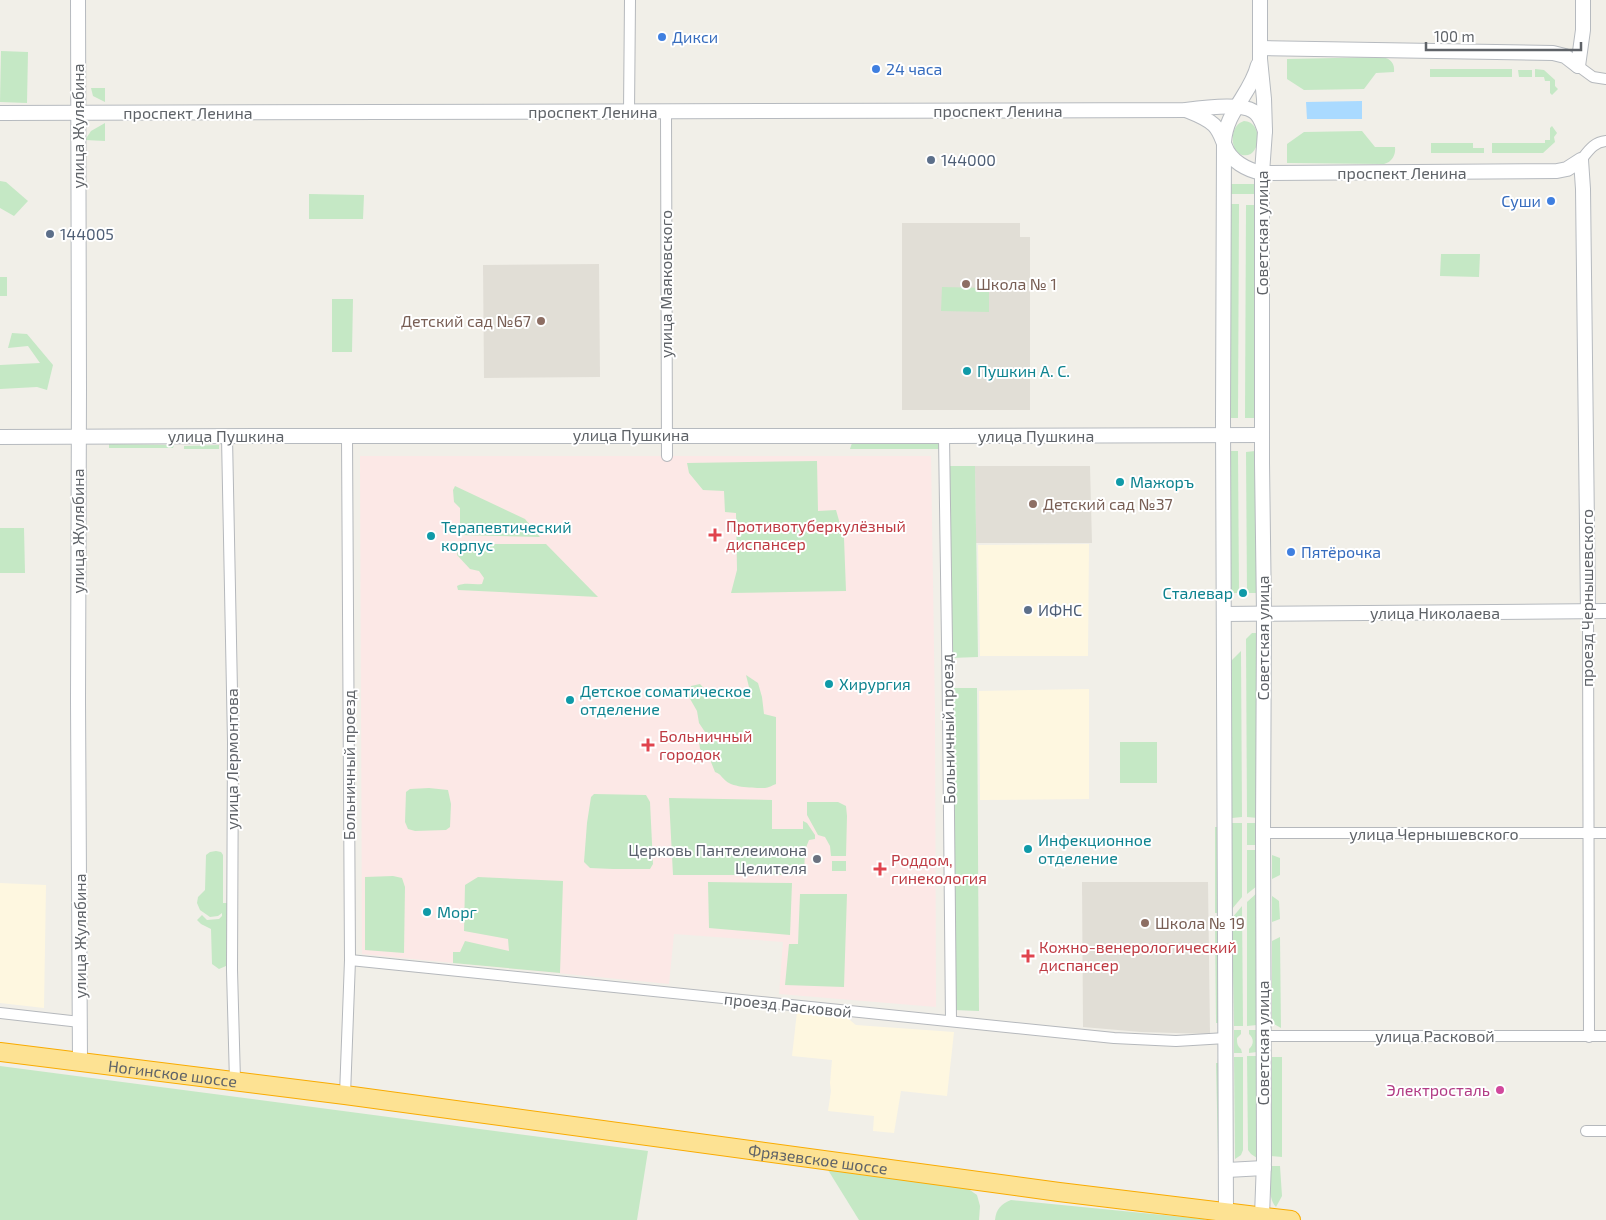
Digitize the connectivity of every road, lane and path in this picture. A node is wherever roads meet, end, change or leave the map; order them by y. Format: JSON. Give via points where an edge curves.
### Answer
{"nodes":[{"id":1,"x":78,"y":0,"type":"edge"},
{"id":2,"x":630,"y":0,"type":"edge"},
{"id":3,"x":1260,"y":0,"type":"edge"},
{"id":4,"x":1583,"y":0,"type":"edge"},
{"id":5,"x":1260,"y":53,"type":"junction"},
{"id":6,"x":1578,"y":66,"type":"junction"},
{"id":7,"x":1606,"y":79,"type":"edge"},
{"id":8,"x":1236,"y":107,"type":"junction"},
{"id":9,"x":1186,"y":110,"type":"junction"},
{"id":10,"x":629,"y":112,"type":"junction"},
{"id":11,"x":666,"y":112,"type":"junction"},
{"id":12,"x":0,"y":113,"type":"edge"},
{"id":13,"x":78,"y":113,"type":"junction"},
{"id":14,"x":1265,"y":131,"type":"junction"},
{"id":15,"x":1606,"y":140,"type":"edge"},
{"id":16,"x":1224,"y":142,"type":"junction"},
{"id":17,"x":1263,"y":154,"type":"junction"},
{"id":18,"x":1581,"y":160,"type":"junction"},
{"id":19,"x":1236,"y":161,"type":"junction"},
{"id":20,"x":1262,"y":173,"type":"junction"},
{"id":21,"x":667,"y":435,"type":"junction"},
{"id":22,"x":1224,"y":435,"type":"junction"},
{"id":23,"x":1262,"y":435,"type":"junction"},
{"id":24,"x":347,"y":436,"type":"junction"},
{"id":25,"x":944,"y":436,"type":"junction"},
{"id":26,"x":0,"y":437,"type":"edge"},
{"id":27,"x":78,"y":437,"type":"junction"},
{"id":28,"x":227,"y":437,"type":"junction"},
{"id":29,"x":667,"y":456,"type":"dead end"},
{"id":30,"x":1588,"y":612,"type":"junction"},
{"id":31,"x":1606,"y":612,"type":"edge"},
{"id":32,"x":1224,"y":614,"type":"junction"},
{"id":33,"x":1264,"y":614,"type":"junction"},
{"id":34,"x":1589,"y":833,"type":"junction"},
{"id":35,"x":1606,"y":833,"type":"edge"},
{"id":36,"x":1263,"y":834,"type":"junction"},
{"id":37,"x":350,"y":960,"type":"junction"},
{"id":38,"x":0,"y":1014,"type":"edge"},
{"id":39,"x":951,"y":1021,"type":"junction"},
{"id":40,"x":80,"y":1022,"type":"junction"},
{"id":41,"x":1264,"y":1036,"type":"junction"},
{"id":42,"x":1606,"y":1036,"type":"edge"},
{"id":43,"x":1589,"y":1037,"type":"junction"},
{"id":44,"x":1226,"y":1038,"type":"junction"},
{"id":45,"x":0,"y":1052,"type":"edge"},
{"id":46,"x":80,"y":1062,"type":"junction"},
{"id":47,"x":235,"y":1081,"type":"junction"},
{"id":48,"x":345,"y":1095,"type":"junction"},
{"id":49,"x":1586,"y":1131,"type":"dead end"},
{"id":50,"x":1606,"y":1131,"type":"edge"},
{"id":51,"x":1264,"y":1168,"type":"junction"},
{"id":52,"x":1227,"y":1170,"type":"junction"},
{"id":53,"x":1226,"y":1212,"type":"junction"},
{"id":54,"x":1262,"y":1216,"type":"junction"},
{"id":55,"x":1291,"y":1220,"type":"edge"}],
"edges":[{"from":1,"to":13,"type":"main road","name":"улица Жулябина"},
{"from":2,"to":10,"type":"street"},
{"from":3,"to":5,"type":"main road","name":"Советская улица"},
{"from":4,"to":6,"type":"main road"},
{"from":5,"to":6,"type":"main road","via":[[1553,53],[1565,56]]},
{"from":5,"to":8,"type":"main road","name":"Советская улица","via":[[1252,83]]},
{"from":5,"to":14,"type":"main road","name":"Советская улица"},
{"from":6,"to":7,"type":"street","via":[[1593,77]]},
{"from":8,"to":9,"type":"main road","name":"проспект Ленина"},
{"from":8,"to":14,"type":"main road","name":"проспект Ленина","via":[[1253,111],[1262,121]]},
{"from":8,"to":16,"type":"main road","via":[[1226,124]]},
{"from":9,"to":11,"type":"main road","name":"проспект Ленина"},
{"from":9,"to":16,"type":"main road","name":"проспект Ленина","via":[[1214,125]]},
{"from":10,"to":11,"type":"main road","name":"проспект Ленина"},
{"from":10,"to":13,"type":"main road","name":"проспект Ленина"},
{"from":11,"to":21,"type":"street","name":"улица Маяковского"},
{"from":12,"to":13,"type":"main road","name":"проспект Ленина"},
{"from":13,"to":27,"type":"main road","name":"улица Жулябина"},
{"from":14,"to":17,"type":"main road","name":"Советская улица"},
{"from":15,"to":18,"type":"street","name":"проспект Ленина","via":[[1599,141]]},
{"from":16,"to":19,"type":"main road","name":"проспект Ленина"},
{"from":16,"to":22,"type":"main road"},
{"from":17,"to":19,"type":"main road","via":[[1247,163]]},
{"from":17,"to":20,"type":"main road","name":"Советская улица"},
{"from":18,"to":20,"type":"main road","name":"проспект Ленина","via":[[1557,171]]},
{"from":18,"to":30,"type":"main road","name":"проезд Чернышевского"},
{"from":19,"to":20,"type":"main road","name":"проспект Ленина"},
{"from":20,"to":23,"type":"main road","name":"Советская улица"},
{"from":21,"to":24,"type":"main road","name":"улица Пушкина"},
{"from":21,"to":25,"type":"main road","name":"улица Пушкина"},
{"from":21,"to":29,"type":"street","name":"улица Маяковского"},
{"from":22,"to":23,"type":"main road","name":"улица Пушкина"},
{"from":22,"to":25,"type":"main road","name":"улица Пушкина"},
{"from":22,"to":32,"type":"main road"},
{"from":23,"to":33,"type":"main road","name":"Советская улица"},
{"from":24,"to":28,"type":"main road","name":"улица Пушкина"},
{"from":24,"to":37,"type":"street","name":"Больничный проезд"},
{"from":25,"to":39,"type":"street","name":"Больничный проезд"},
{"from":26,"to":27,"type":"main road","name":"улица Пушкина"},
{"from":27,"to":28,"type":"main road","name":"улица Пушкина"},
{"from":27,"to":40,"type":"main road","name":"улица Жулябина"},
{"from":28,"to":47,"type":"street","name":"улица Лермонтова"},
{"from":30,"to":31,"type":"main road","name":"улица Николаева"},
{"from":30,"to":33,"type":"main road","name":"улица Николаева"},
{"from":30,"to":34,"type":"street","name":"проезд Чернышевского"},
{"from":32,"to":33,"type":"main road","name":"улица Николаева"},
{"from":32,"to":44,"type":"main road"},
{"from":33,"to":36,"type":"main road","name":"Советская улица"},
{"from":34,"to":35,"type":"street","name":"улица Чернышевского"},
{"from":34,"to":36,"type":"street","name":"улица Чернышевского"},
{"from":34,"to":43,"type":"street","name":"проезд Чернышевского"},
{"from":36,"to":41,"type":"main road","name":"Советская улица"},
{"from":37,"to":39,"type":"street","name":"проезд Расковой"},
{"from":37,"to":48,"type":"street","name":"Больничный проезд"},
{"from":38,"to":40,"type":"street"},
{"from":39,"to":44,"type":"street","name":"проезд Расковой","via":[[1148,1040]]},
{"from":40,"to":46,"type":"main road","name":"улица Жулябина"},
{"from":41,"to":43,"type":"street","name":"улица Расковой"},
{"from":41,"to":51,"type":"main road","name":"Советская улица"},
{"from":42,"to":43,"type":"street","name":"улица Расковой"},
{"from":44,"to":52,"type":"main road"},
{"from":45,"to":46,"type":"highway","name":"Ногинское шоссе"},
{"from":46,"to":47,"type":"highway","name":"Ногинское шоссе"},
{"from":47,"to":48,"type":"highway","name":"Ногинское шоссе"},
{"from":48,"to":53,"type":"highway","name":"Фрязевское шоссе","via":[[993,1184]]},
{"from":49,"to":50,"type":"street"},
{"from":51,"to":52,"type":"main road"},
{"from":51,"to":54,"type":"main road","name":"Советская улица"},
{"from":52,"to":53,"type":"main road"},
{"from":53,"to":54,"type":"highway","name":"Фрязевское шоссе"},
{"from":54,"to":55,"type":"highway","name":"Фрязевское шоссе"}]}
